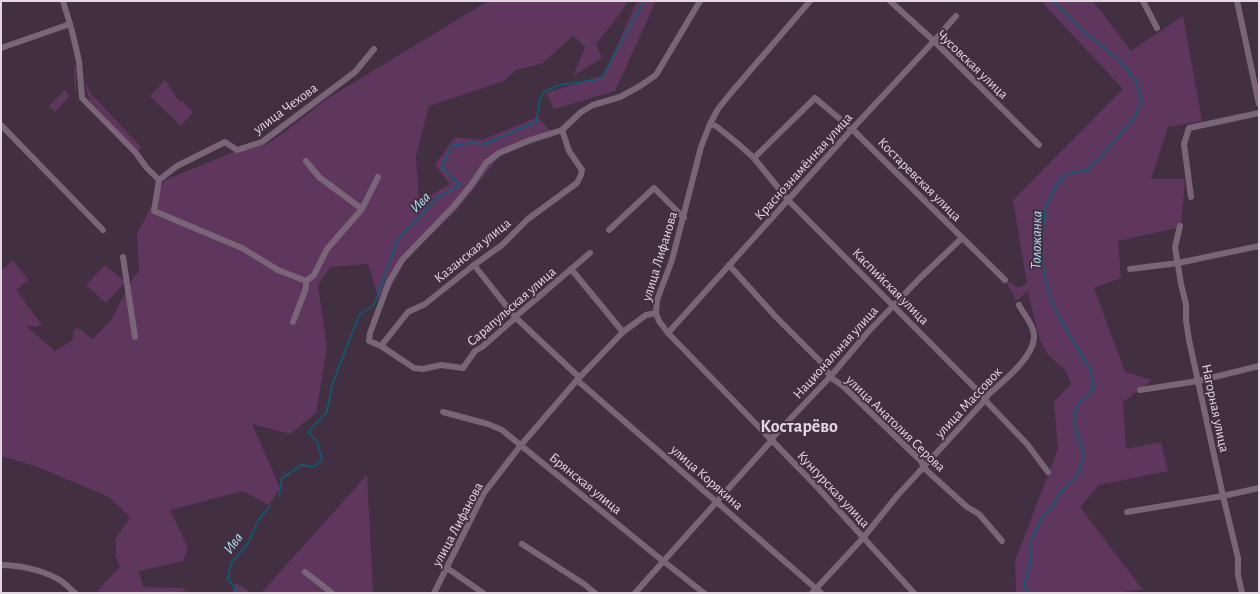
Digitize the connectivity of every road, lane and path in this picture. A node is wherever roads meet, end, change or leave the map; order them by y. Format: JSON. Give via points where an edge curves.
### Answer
{"nodes":[{"id":1,"x":63,"y":1,"type":"edge"},
{"id":2,"x":700,"y":1,"type":"edge"},
{"id":3,"x":810,"y":1,"type":"edge"},
{"id":4,"x":890,"y":1,"type":"edge"},
{"id":5,"x":1144,"y":1,"type":"edge"},
{"id":6,"x":1237,"y":1,"type":"edge"},
{"id":7,"x":956,"y":16,"type":"dead end"},
{"id":8,"x":70,"y":24,"type":"junction"},
{"id":9,"x":1157,"y":28,"type":"dead end"},
{"id":10,"x":934,"y":41,"type":"junction"},
{"id":11,"x":1,"y":48,"type":"edge"},
{"id":12,"x":374,"y":49,"type":"dead end"},
{"id":13,"x":1259,"y":104,"type":"edge"},
{"id":14,"x":1259,"y":113,"type":"edge"},
{"id":15,"x":710,"y":124,"type":"junction"},
{"id":16,"x":1,"y":125,"type":"edge"},
{"id":17,"x":852,"y":128,"type":"junction"},
{"id":18,"x":562,"y":130,"type":"junction"},
{"id":19,"x":1039,"y":145,"type":"dead end"},
{"id":20,"x":754,"y":158,"type":"junction"},
{"id":21,"x":306,"y":161,"type":"dead end"},
{"id":22,"x":378,"y":177,"type":"dead end"},
{"id":23,"x":159,"y":180,"type":"junction"},
{"id":24,"x":1191,"y":196,"type":"dead end"},
{"id":25,"x":788,"y":200,"type":"junction"},
{"id":26,"x":362,"y":209,"type":"junction"},
{"id":27,"x":684,"y":218,"type":"junction"},
{"id":28,"x":1180,"y":226,"type":"dead end"},
{"id":29,"x":103,"y":230,"type":"dead end"},
{"id":30,"x":609,"y":230,"type":"dead end"},
{"id":31,"x":962,"y":238,"type":"junction"},
{"id":32,"x":1259,"y":246,"type":"edge"},
{"id":33,"x":590,"y":253,"type":"dead end"},
{"id":34,"x":123,"y":257,"type":"dead end"},
{"id":35,"x":1178,"y":263,"type":"junction"},
{"id":36,"x":474,"y":265,"type":"junction"},
{"id":37,"x":729,"y":265,"type":"junction"},
{"id":38,"x":571,"y":269,"type":"junction"},
{"id":39,"x":1130,"y":269,"type":"dead end"},
{"id":40,"x":1005,"y":280,"type":"dead end"},
{"id":41,"x":306,"y":282,"type":"junction"},
{"id":42,"x":1019,"y":305,"type":"dead end"},
{"id":43,"x":893,"y":306,"type":"junction"},
{"id":44,"x":656,"y":313,"type":"junction"},
{"id":45,"x":515,"y":317,"type":"junction"},
{"id":46,"x":293,"y":322,"type":"dead end"},
{"id":47,"x":623,"y":332,"type":"junction"},
{"id":48,"x":668,"y":333,"type":"junction"},
{"id":49,"x":135,"y":337,"type":"dead end"},
{"id":50,"x":381,"y":346,"type":"junction"},
{"id":51,"x":1259,"y":366,"type":"edge"},
{"id":52,"x":830,"y":377,"type":"junction"},
{"id":53,"x":578,"y":379,"type":"junction"},
{"id":54,"x":1198,"y":381,"type":"junction"},
{"id":55,"x":1140,"y":390,"type":"dead end"},
{"id":56,"x":986,"y":400,"type":"junction"},
{"id":57,"x":443,"y":412,"type":"dead end"},
{"id":58,"x":772,"y":440,"type":"junction"},
{"id":59,"x":521,"y":445,"type":"junction"},
{"id":60,"x":924,"y":468,"type":"junction"},
{"id":61,"x":1048,"y":472,"type":"dead end"},
{"id":62,"x":1259,"y":488,"type":"edge"},
{"id":63,"x":1223,"y":496,"type":"junction"},
{"id":64,"x":716,"y":501,"type":"junction"},
{"id":65,"x":1128,"y":512,"type":"dead end"},
{"id":66,"x":863,"y":538,"type":"junction"},
{"id":67,"x":1002,"y":541,"type":"dead end"},
{"id":68,"x":522,"y":544,"type":"dead end"},
{"id":69,"x":663,"y":561,"type":"junction"},
{"id":70,"x":1,"y":565,"type":"edge"},
{"id":71,"x":447,"y":568,"type":"junction"},
{"id":72,"x":305,"y":572,"type":"dead end"},
{"id":73,"x":814,"y":591,"type":"edge"},
{"id":74,"x":75,"y":593,"type":"edge"},
{"id":75,"x":332,"y":593,"type":"edge"},
{"id":76,"x":434,"y":593,"type":"edge"},
{"id":77,"x":484,"y":593,"type":"edge"},
{"id":78,"x":595,"y":593,"type":"edge"},
{"id":79,"x":635,"y":593,"type":"edge"},
{"id":80,"x":704,"y":593,"type":"edge"},
{"id":81,"x":821,"y":593,"type":"edge"},
{"id":82,"x":914,"y":593,"type":"edge"},
{"id":83,"x":1242,"y":593,"type":"edge"}],
"edges":[{"from":1,"to":8,"type":"street"},
{"from":2,"to":18,"type":"street","via":[[656,75],[620,97],[593,105],[581,112]]},
{"from":3,"to":15,"type":"street","name":"улица Лифанова","via":[[730,94]]},
{"from":4,"to":10,"type":"street","name":"Чусовская улица"},
{"from":5,"to":9,"type":"street"},
{"from":6,"to":13,"type":"street"},
{"from":7,"to":10,"type":"street","name":"Краснознамённая улица"},
{"from":8,"to":11,"type":"street"},
{"from":8,"to":23,"type":"street","via":[[79,61],[82,98]]},
{"from":10,"to":17,"type":"street","name":"Краснознамённая улица"},
{"from":10,"to":19,"type":"street","name":"Чусовская улица"},
{"from":12,"to":23,"type":"street","name":"улица Чехова","via":[[355,72],[262,142],[237,150],[225,142],[177,166]]},
{"from":14,"to":24,"type":"street","via":[[1189,128],[1184,144]]},
{"from":15,"to":20,"type":"street","name":"Каспийская улица","via":[[716,126]]},
{"from":15,"to":27,"type":"street","name":"улица Лифанова","via":[[701,147]]},
{"from":16,"to":29,"type":"street"},
{"from":17,"to":20,"type":"street","name":"Костаревская улица","via":[[815,98]]},
{"from":17,"to":25,"type":"street","name":"Краснознамённая улица"},
{"from":17,"to":31,"type":"street","name":"Костаревская улица"},
{"from":18,"to":36,"type":"street","name":"Казанская улица","via":[[569,151],[582,170],[577,183],[528,219],[502,245]]},
{"from":18,"to":50,"type":"street","via":[[499,153],[486,162],[454,206],[402,260],[389,282],[370,333],[369,341]]},
{"from":20,"to":25,"type":"street","name":"Каспийская улица"},
{"from":21,"to":26,"type":"street","via":[[319,177]]},
{"from":22,"to":26,"type":"street"},
{"from":23,"to":41,"type":"street","via":[[154,211],[242,248],[278,270]]},
{"from":25,"to":37,"type":"street","name":"Краснознамённая улица"},
{"from":25,"to":43,"type":"street","name":"Каспийская улица"},
{"from":26,"to":41,"type":"street","via":[[327,249],[314,275]]},
{"from":27,"to":30,"type":"street","via":[[654,188]]},
{"from":27,"to":44,"type":"street","name":"улица Лифанова","via":[[657,300]]},
{"from":28,"to":35,"type":"street","name":"Нагорная улица","via":[[1175,247]]},
{"from":31,"to":40,"type":"street","name":"Костаревская улица"},
{"from":31,"to":43,"type":"street","name":"Национальная улица"},
{"from":32,"to":35,"type":"street"},
{"from":33,"to":38,"type":"street","name":"Сарапульская улица"},
{"from":34,"to":49,"type":"street"},
{"from":35,"to":39,"type":"street"},
{"from":35,"to":54,"type":"street","name":"Нагорная улица","via":[[1186,304],[1189,340]]},
{"from":36,"to":45,"type":"street","name":"улица Корякина"},
{"from":36,"to":50,"type":"street","name":"Казанская улица","via":[[425,304],[408,312]]},
{"from":37,"to":48,"type":"street","name":"Краснознамённая улица"},
{"from":37,"to":52,"type":"street","name":"улица Анатолия Серова","via":[[825,366]]},
{"from":38,"to":45,"type":"street","name":"Сарапульская улица"},
{"from":38,"to":47,"type":"street"},
{"from":41,"to":46,"type":"street"},
{"from":42,"to":56,"type":"street","name":"улица Массовок","via":[[1031,325],[1034,338],[1030,352]]},
{"from":43,"to":52,"type":"street","name":"Национальная улица"},
{"from":43,"to":56,"type":"street","name":"Каспийская улица"},
{"from":44,"to":47,"type":"street","name":"улица Лифанова","via":[[646,315]]},
{"from":44,"to":48,"type":"street","name":"Кунгурская улица","via":[[658,321]]},
{"from":45,"to":50,"type":"street","name":"Сарапульская улица","via":[[475,351],[463,368],[441,365],[414,368]]},
{"from":45,"to":53,"type":"street","name":"улица Корякина"},
{"from":47,"to":53,"type":"street","name":"улица Лифанова"},
{"from":48,"to":58,"type":"street","name":"Кунгурская улица"},
{"from":51,"to":54,"type":"street"},
{"from":52,"to":58,"type":"street","name":"Национальная улица"},
{"from":52,"to":60,"type":"street","name":"улица Анатолия Серова","via":[[843,386],[921,461]]},
{"from":53,"to":59,"type":"street","name":"улица Лифанова"},
{"from":53,"to":64,"type":"street","name":"улица Корякина"},
{"from":54,"to":55,"type":"street"},
{"from":54,"to":63,"type":"street","name":"Нагорная улица"},
{"from":56,"to":60,"type":"street","name":"улица Массовок"},
{"from":56,"to":61,"type":"street","name":"Каспийская улица","via":[[1027,444]]},
{"from":57,"to":59,"type":"street","name":"Брянская улица","via":[[488,424],[502,430]]},
{"from":58,"to":64,"type":"street","name":"Национальная улица"},
{"from":58,"to":66,"type":"street","name":"Кунгурская улица"},
{"from":59,"to":69,"type":"street","name":"Брянская улица"},
{"from":59,"to":71,"type":"street","name":"улица Лифанова","via":[[484,493]]},
{"from":60,"to":66,"type":"street","name":"улица Массовок"},
{"from":60,"to":67,"type":"street","name":"улица Анатолия Серова","via":[[967,507],[979,514]]},
{"from":62,"to":63,"type":"street"},
{"from":63,"to":65,"type":"street"},
{"from":63,"to":83,"type":"street","name":"Нагорная улица","via":[[1238,558]]},
{"from":64,"to":69,"type":"street","name":"Национальная улица"},
{"from":64,"to":73,"type":"street","name":"улица Корякина"},
{"from":66,"to":73,"type":"street","name":"улица Массовок"},
{"from":66,"to":82,"type":"street","name":"Кунгурская улица"},
{"from":68,"to":78,"type":"street"},
{"from":69,"to":79,"type":"street","name":"Национальная улица"},
{"from":69,"to":80,"type":"street","name":"Брянская улица"},
{"from":70,"to":74,"type":"street","via":[[42,572],[59,579]]},
{"from":71,"to":76,"type":"street","name":"улица Лифанова"},
{"from":71,"to":77,"type":"street"},
{"from":72,"to":75,"type":"street"},
{"from":73,"to":81,"type":"street","name":"улица Корякина"}]}
